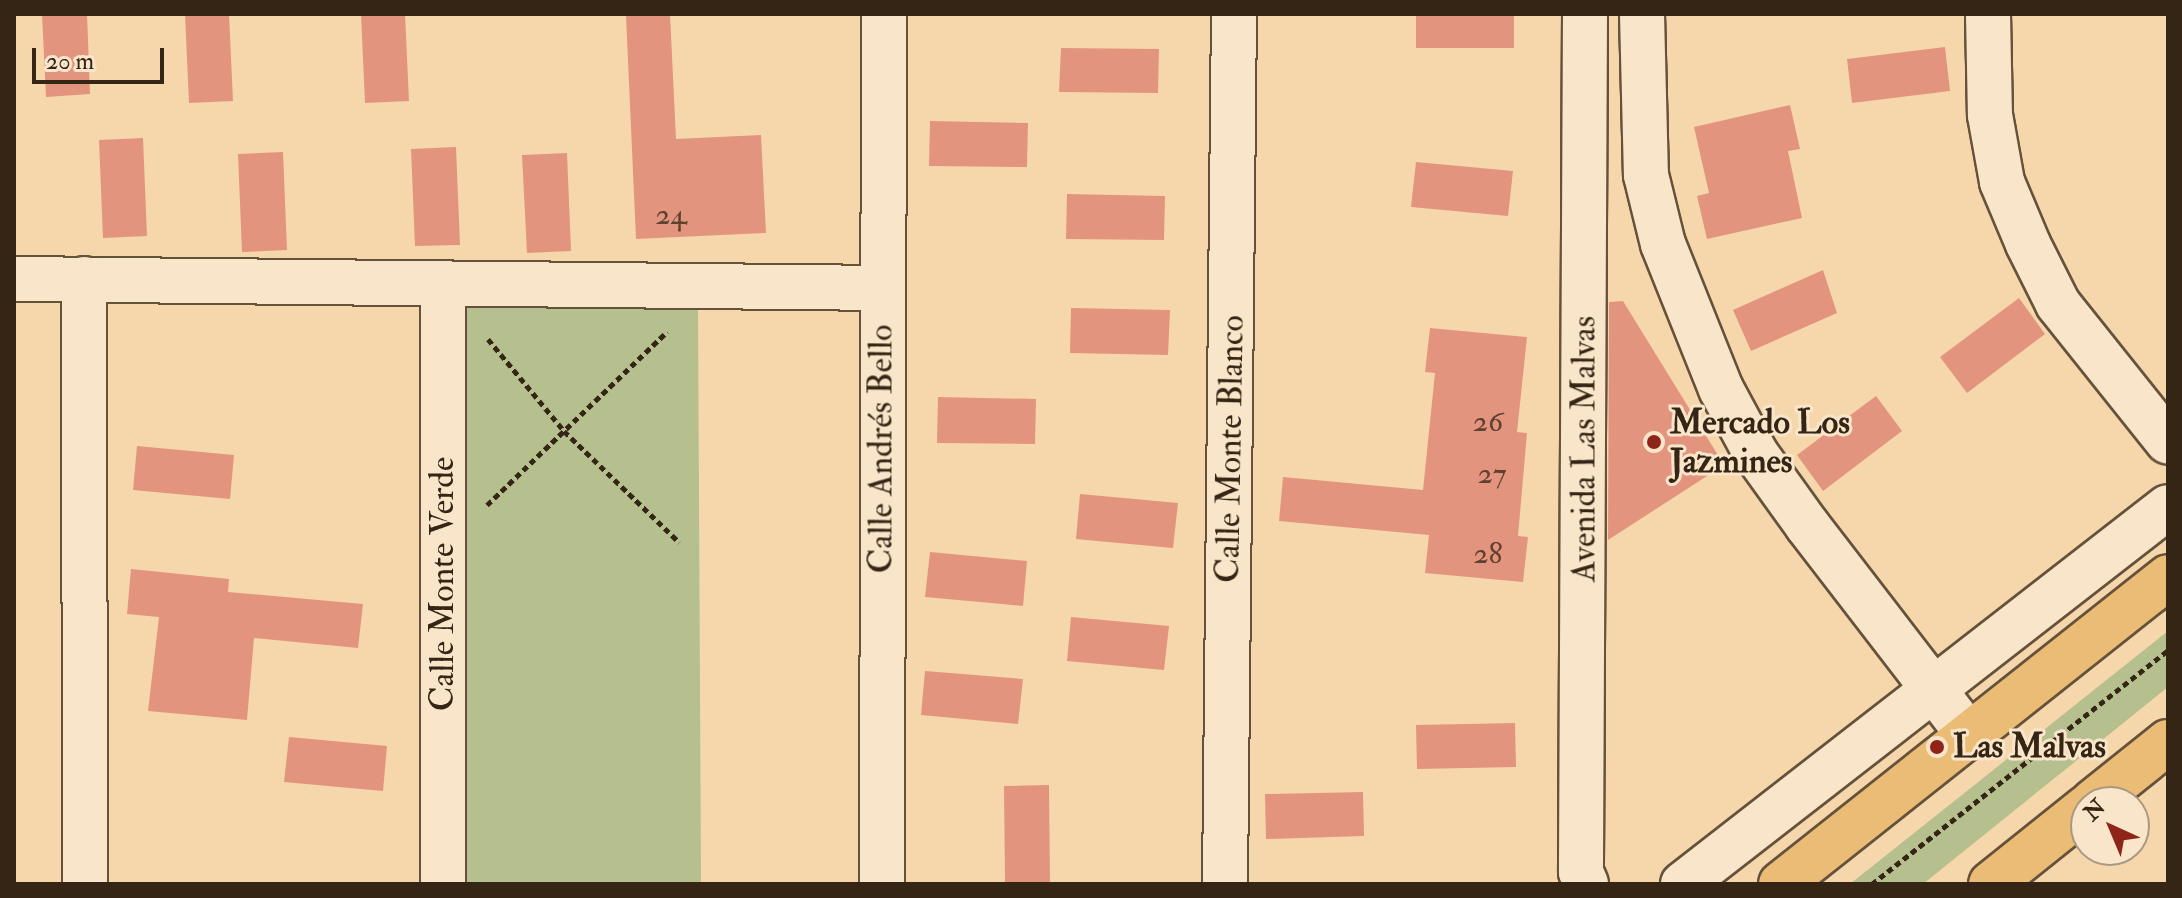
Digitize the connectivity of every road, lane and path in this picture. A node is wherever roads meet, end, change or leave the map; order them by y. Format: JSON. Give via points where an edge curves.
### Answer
{"nodes":[{"id":1,"x":884,"y":14,"type":"edge"},
{"id":2,"x":1234,"y":14,"type":"edge"},
{"id":3,"x":1585,"y":14,"type":"edge"},
{"id":4,"x":1642,"y":14,"type":"edge"},
{"id":5,"x":1988,"y":14,"type":"edge"},
{"id":6,"x":14,"y":279,"type":"edge"},
{"id":7,"x":84,"y":279,"type":"junction"},
{"id":8,"x":443,"y":284,"type":"junction"},
{"id":9,"x":714,"y":287,"type":"junction"},
{"id":10,"x":881,"y":288,"type":"junction"},
{"id":11,"x":564,"y":431,"type":"junction"},
{"id":12,"x":2168,"y":442,"type":"edge"},
{"id":13,"x":2168,"y":507,"type":"edge"},
{"id":14,"x":679,"y":542,"type":"dead end"},
{"id":15,"x":443,"y":547,"type":"junction"},
{"id":16,"x":2168,"y":577,"type":"edge"},
{"id":17,"x":2168,"y":650,"type":"edge"},
{"id":18,"x":1935,"y":691,"type":"junction"},
{"id":19,"x":1969,"y":735,"type":"junction"},
{"id":20,"x":2168,"y":742,"type":"edge"},
{"id":21,"x":2113,"y":786,"type":"edge"},
{"id":22,"x":2070,"y":821,"type":"edge"},
{"id":23,"x":85,"y":884,"type":"edge"},
{"id":24,"x":443,"y":884,"type":"edge"},
{"id":25,"x":882,"y":884,"type":"edge"},
{"id":26,"x":1225,"y":884,"type":"edge"},
{"id":27,"x":1586,"y":884,"type":"edge"},
{"id":28,"x":1683,"y":884,"type":"edge"},
{"id":29,"x":1781,"y":884,"type":"edge"},
{"id":30,"x":1872,"y":884,"type":"edge"},
{"id":31,"x":1991,"y":884,"type":"edge"}],
"edges":[{"from":1,"to":10,"type":"street","name":"Calle Andrés Bello"},
{"from":2,"to":26,"type":"street","name":"Calle Monte Blanco"},
{"from":3,"to":27,"type":"street","name":"Avenida Las Malvas","via":[[1581,872]]},
{"from":4,"to":18,"type":"street","via":[[1646,175],[1663,244],[1721,389],[1756,454]]},
{"from":5,"to":12,"type":"street","via":[[1990,115],[2002,182],[2058,304]]},
{"from":6,"to":7,"type":"street"},
{"from":7,"to":8,"type":"street"},
{"from":7,"to":23,"type":"street"},
{"from":8,"to":9,"type":"street"},
{"from":8,"to":11,"type":"path"},
{"from":8,"to":15,"type":"street","name":"Calle Monte Verde"},
{"from":9,"to":10,"type":"street"},
{"from":9,"to":11,"type":"path"},
{"from":10,"to":25,"type":"street","name":"Calle Andrés Bello"},
{"from":11,"to":14,"type":"path"},
{"from":11,"to":15,"type":"path"},
{"from":13,"to":18,"type":"street"},
{"from":15,"to":24,"type":"street","name":"Calle Monte Verde"},
{"from":16,"to":19,"type":"main road"},
{"from":17,"to":30,"type":"path"},
{"from":18,"to":19,"type":"street"},
{"from":18,"to":28,"type":"street"},
{"from":19,"to":29,"type":"main road"},
{"from":20,"to":21,"type":"main road"},
{"from":22,"to":31,"type":"main road"}]}
